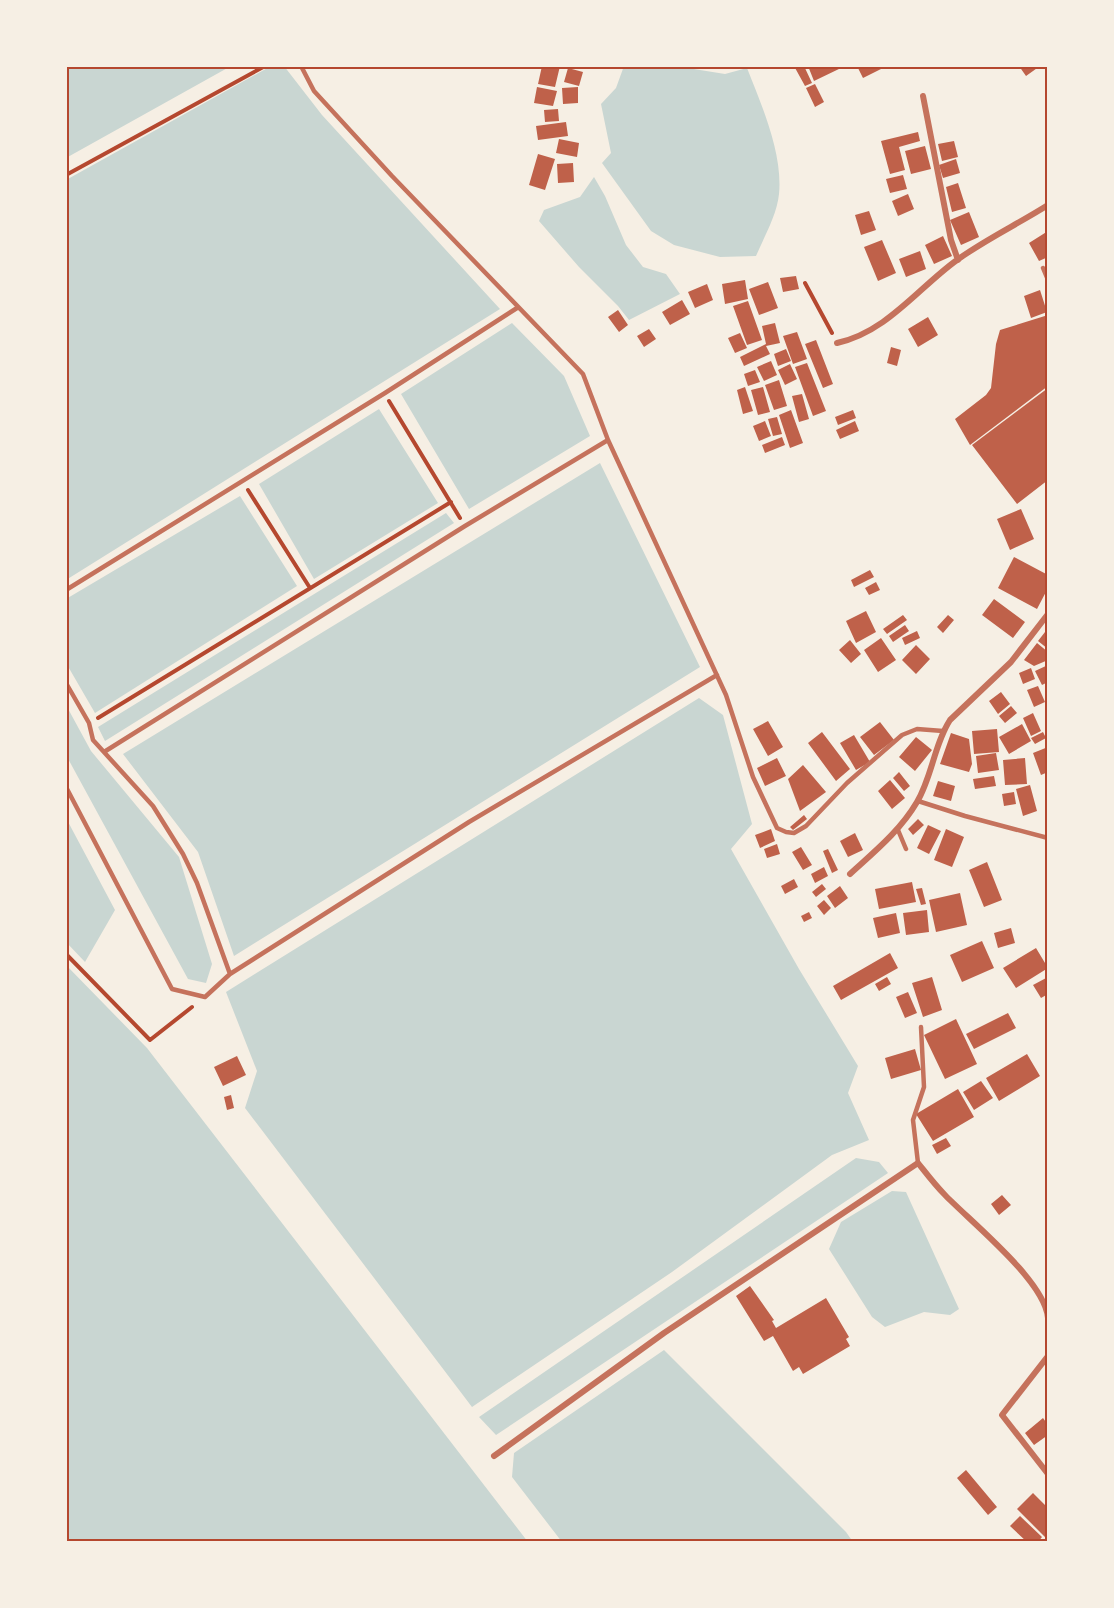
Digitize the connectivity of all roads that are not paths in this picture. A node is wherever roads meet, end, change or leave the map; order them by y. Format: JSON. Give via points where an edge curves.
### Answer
{"nodes":[{"id":1,"x":301,"y":66,"type":"edge"},
{"id":2,"x":923,"y":96,"type":"dead end"},
{"id":3,"x":1048,"y":205,"type":"edge"},
{"id":4,"x":958,"y":260,"type":"junction"},
{"id":5,"x":1042,"y":268,"type":"dead end"},
{"id":6,"x":1048,"y":280,"type":"edge"},
{"id":7,"x":517,"y":308,"type":"junction"},
{"id":8,"x":837,"y":343,"type":"road end"},
{"id":9,"x":608,"y":440,"type":"junction"},
{"id":10,"x":66,"y":590,"type":"edge"},
{"id":11,"x":1048,"y":614,"type":"edge"},
{"id":12,"x":717,"y":675,"type":"junction"},
{"id":13,"x":66,"y":683,"type":"edge"},
{"id":14,"x":943,"y":731,"type":"junction"},
{"id":15,"x":104,"y":752,"type":"junction"},
{"id":16,"x":66,"y":787,"type":"edge"},
{"id":17,"x":918,"y":801,"type":"junction"},
{"id":18,"x":898,"y":830,"type":"junction"},
{"id":19,"x":1048,"y":838,"type":"edge"},
{"id":20,"x":906,"y":849,"type":"dead end"},
{"id":21,"x":850,"y":874,"type":"dead end"},
{"id":22,"x":230,"y":974,"type":"junction"},
{"id":23,"x":921,"y":1027,"type":"dead end"},
{"id":24,"x":918,"y":1163,"type":"junction"},
{"id":25,"x":1048,"y":1318,"type":"edge"},
{"id":26,"x":1048,"y":1356,"type":"edge"},
{"id":27,"x":494,"y":1456,"type":"dead end"},
{"id":28,"x":1048,"y":1474,"type":"edge"}],
"edges":[{"from":1,"to":7,"type":"lane","via":[[314,91]]},
{"from":2,"to":4,"type":"street"},
{"from":3,"to":4,"type":"street"},
{"from":4,"to":8,"type":"street","via":[[901,310]]},
{"from":5,"to":6,"type":"lane"},
{"from":7,"to":9,"type":"lane","via":[[583,374]]},
{"from":7,"to":10,"type":"lane"},
{"from":9,"to":12,"type":"lane"},
{"from":9,"to":15,"type":"lane"},
{"from":11,"to":14,"type":"street","via":[[1011,662]]},
{"from":12,"to":14,"type":"lane","via":[[753,777],[777,828],[786,832],[794,833],[806,826],[847,783],[902,735],[917,729]]},
{"from":12,"to":22,"type":"lane","via":[[469,822]]},
{"from":13,"to":15,"type":"lane","via":[[89,723],[93,740]]},
{"from":14,"to":17,"type":"street"},
{"from":15,"to":22,"type":"lane","via":[[153,806],[183,854]]},
{"from":16,"to":22,"type":"lane","via":[[172,989],[205,997]]},
{"from":17,"to":18,"type":"street"},
{"from":17,"to":19,"type":"lane"},
{"from":18,"to":20,"type":"lane"},
{"from":18,"to":21,"type":"street"},
{"from":23,"to":24,"type":"lane","via":[[924,1086],[913,1120]]},
{"from":24,"to":25,"type":"street","via":[[1033,1285]]},
{"from":24,"to":27,"type":"street","via":[[664,1333]]},
{"from":26,"to":28,"type":"street","via":[[1002,1415]]}]}
